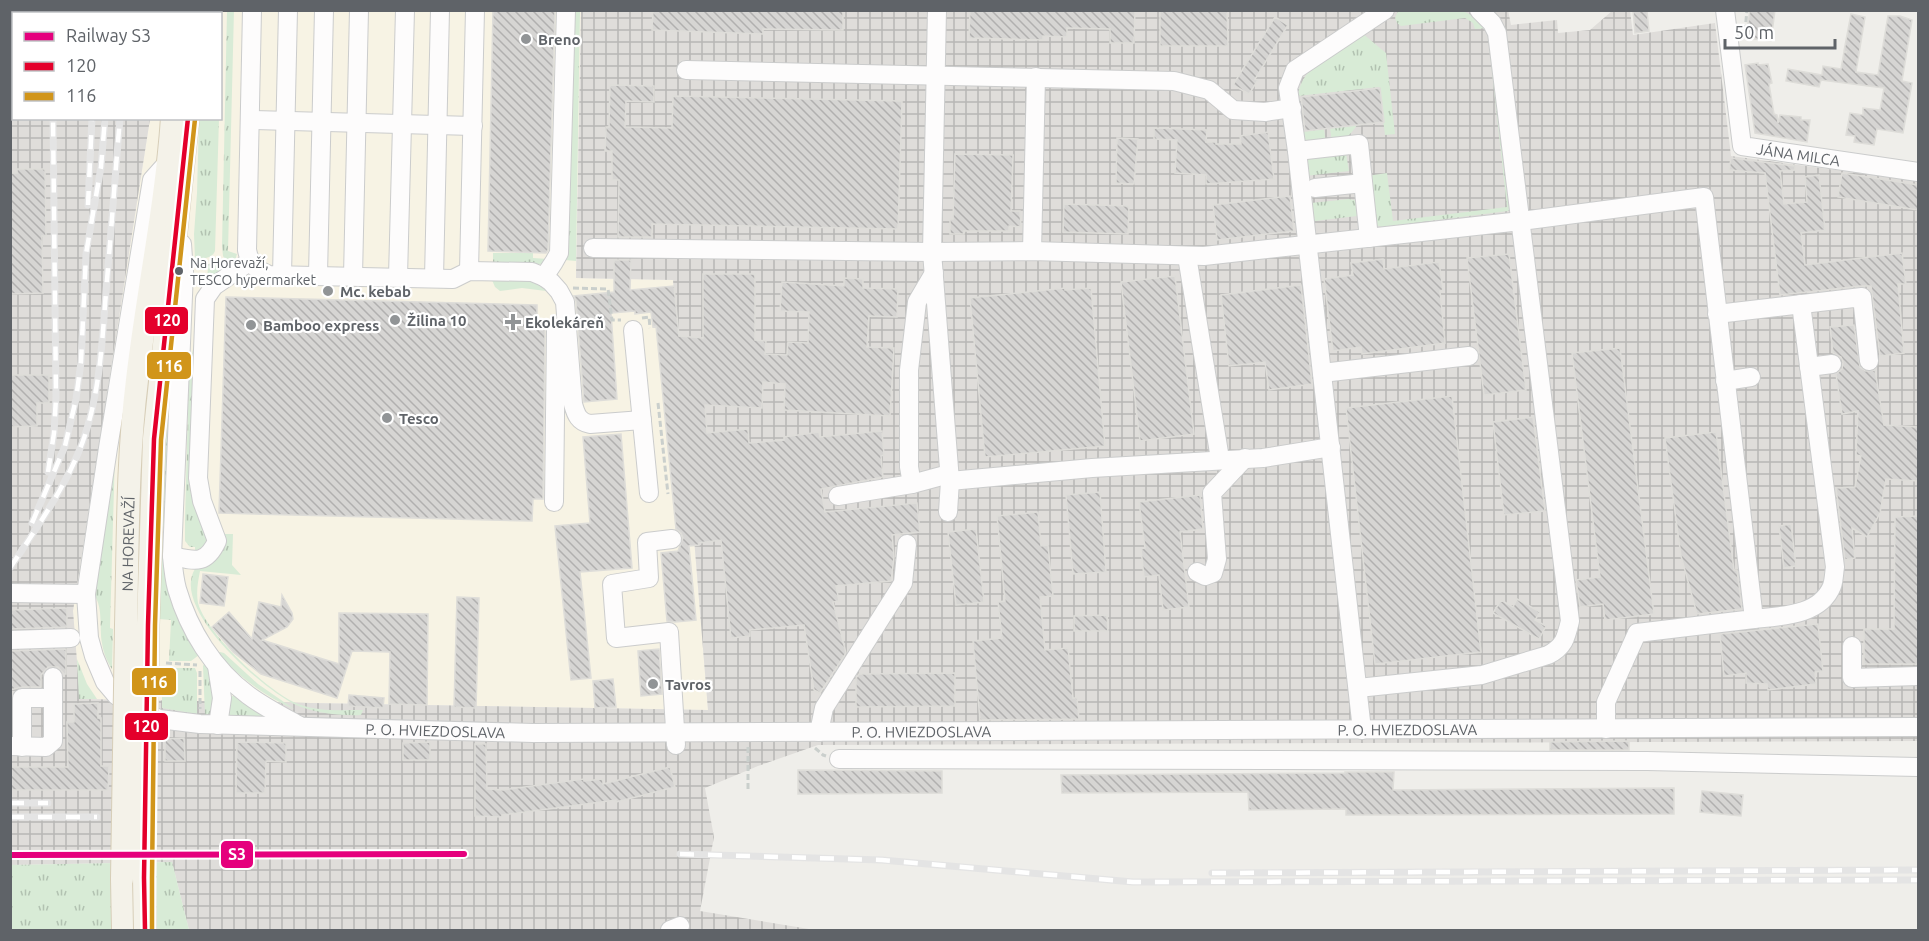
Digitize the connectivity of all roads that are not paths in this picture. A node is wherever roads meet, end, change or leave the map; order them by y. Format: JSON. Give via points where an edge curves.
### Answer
{"nodes":[{"id":1,"x":252,"y":10,"type":"edge"},
{"id":2,"x":288,"y":10,"type":"edge"},
{"id":3,"x":324,"y":10,"type":"edge"},
{"id":4,"x":359,"y":10,"type":"edge"},
{"id":5,"x":405,"y":10,"type":"edge"},
{"id":6,"x":440,"y":10,"type":"edge"},
{"id":7,"x":475,"y":10,"type":"edge"},
{"id":8,"x":566,"y":10,"type":"edge"},
{"id":9,"x":937,"y":10,"type":"edge"},
{"id":10,"x":1385,"y":10,"type":"edge"},
{"id":11,"x":1479,"y":10,"type":"edge"},
{"id":12,"x":1725,"y":10,"type":"edge"},
{"id":13,"x":686,"y":70,"type":"dead end"},
{"id":14,"x":935,"y":75,"type":"junction"},
{"id":15,"x":1036,"y":77,"type":"junction"},
{"id":16,"x":1292,"y":108,"type":"junction"},
{"id":17,"x":172,"y":120,"type":"edge"},
{"id":18,"x":188,"y":120,"type":"edge"},
{"id":19,"x":250,"y":120,"type":"junction"},
{"id":20,"x":286,"y":120,"type":"junction"},
{"id":21,"x":321,"y":121,"type":"junction"},
{"id":22,"x":356,"y":122,"type":"junction"},
{"id":23,"x":403,"y":124,"type":"junction"},
{"id":24,"x":437,"y":125,"type":"junction"},
{"id":25,"x":472,"y":126,"type":"junction"},
{"id":26,"x":1297,"y":151,"type":"junction"},
{"id":27,"x":169,"y":161,"type":"junction"},
{"id":28,"x":1918,"y":172,"type":"edge"},
{"id":29,"x":1363,"y":183,"type":"junction"},
{"id":30,"x":1315,"y":188,"type":"dead end"},
{"id":31,"x":179,"y":212,"type":"junction"},
{"id":32,"x":1521,"y":221,"type":"junction"},
{"id":33,"x":1370,"y":238,"type":"junction"},
{"id":34,"x":1308,"y":245,"type":"junction"},
{"id":35,"x":593,"y":248,"type":"dead end"},
{"id":36,"x":1032,"y":251,"type":"junction"},
{"id":37,"x":932,"y":252,"type":"junction"},
{"id":38,"x":1187,"y":256,"type":"junction"},
{"id":39,"x":249,"y":262,"type":"junction"},
{"id":40,"x":469,"y":270,"type":"junction"},
{"id":41,"x":934,"y":273,"type":"junction"},
{"id":42,"x":282,"y":275,"type":"junction"},
{"id":43,"x":318,"y":275,"type":"junction"},
{"id":44,"x":353,"y":276,"type":"junction"},
{"id":45,"x":398,"y":277,"type":"junction"},
{"id":46,"x":434,"y":278,"type":"junction"},
{"id":47,"x":547,"y":279,"type":"junction"},
{"id":48,"x":1801,"y":304,"type":"junction"},
{"id":49,"x":1717,"y":314,"type":"junction"},
{"id":50,"x":633,"y":330,"type":"dead end"},
{"id":51,"x":1470,"y":356,"type":"dead end"},
{"id":52,"x":1869,"y":361,"type":"dead end"},
{"id":53,"x":1832,"y":364,"type":"dead end"},
{"id":54,"x":1809,"y":367,"type":"junction"},
{"id":55,"x":1322,"y":373,"type":"junction"},
{"id":56,"x":1751,"y":376,"type":"dead end"},
{"id":57,"x":1725,"y":381,"type":"junction"},
{"id":58,"x":642,"y":420,"type":"junction"},
{"id":59,"x":1330,"y":447,"type":"junction"},
{"id":60,"x":1245,"y":458,"type":"junction"},
{"id":61,"x":1220,"y":459,"type":"junction"},
{"id":62,"x":950,"y":477,"type":"junction"},
{"id":63,"x":912,"y":484,"type":"junction"},
{"id":64,"x":649,"y":493,"type":"dead end"},
{"id":65,"x":837,"y":496,"type":"dead end"},
{"id":66,"x":554,"y":502,"type":"dead end"},
{"id":67,"x":948,"y":512,"type":"dead end"},
{"id":68,"x":672,"y":539,"type":"dead end"},
{"id":69,"x":908,"y":544,"type":"dead end"},
{"id":70,"x":172,"y":556,"type":"junction"},
{"id":71,"x":1197,"y":572,"type":"dead end"},
{"id":72,"x":10,"y":593,"type":"edge"},
{"id":73,"x":86,"y":594,"type":"junction"},
{"id":74,"x":1754,"y":619,"type":"junction"},
{"id":75,"x":137,"y":625,"type":"junction"},
{"id":76,"x":71,"y":638,"type":"dead end"},
{"id":77,"x":10,"y":640,"type":"edge"},
{"id":78,"x":1851,"y":646,"type":"dead end"},
{"id":79,"x":217,"y":666,"type":"junction"},
{"id":80,"x":1918,"y":676,"type":"edge"},
{"id":81,"x":52,"y":677,"type":"dead end"},
{"id":82,"x":1358,"y":688,"type":"junction"},
{"id":83,"x":52,"y":698,"type":"junction"},
{"id":84,"x":218,"y":725,"type":"junction"},
{"id":85,"x":301,"y":727,"type":"junction"},
{"id":86,"x":1918,"y":727,"type":"edge"},
{"id":87,"x":1534,"y":729,"type":"junction"},
{"id":88,"x":1606,"y":729,"type":"junction"},
{"id":89,"x":1362,"y":730,"type":"junction"},
{"id":90,"x":1388,"y":730,"type":"junction"},
{"id":91,"x":819,"y":732,"type":"junction"},
{"id":92,"x":676,"y":739,"type":"junction"},
{"id":93,"x":16,"y":746,"type":"edge"},
{"id":94,"x":839,"y":759,"type":"dead end"},
{"id":95,"x":1388,"y":760,"type":"junction"},
{"id":96,"x":1533,"y":761,"type":"junction"},
{"id":97,"x":1918,"y":767,"type":"edge"},
{"id":98,"x":123,"y":930,"type":"edge"},
{"id":99,"x":145,"y":930,"type":"edge"}],
"edges":[{"from":1,"to":19,"type":"street"},
{"from":2,"to":20,"type":"street"},
{"from":3,"to":21,"type":"street"},
{"from":4,"to":22,"type":"street"},
{"from":5,"to":23,"type":"street"},
{"from":6,"to":24,"type":"street"},
{"from":7,"to":25,"type":"street"},
{"from":8,"to":47,"type":"street","via":[[559,253]]},
{"from":9,"to":14,"type":"street"},
{"from":10,"to":16,"type":"street","via":[[1295,70],[1288,88]]},
{"from":11,"to":32,"type":"street","via":[[1497,33]]},
{"from":12,"to":28,"type":"street","name":"JÁNA MILCA","via":[[1742,146]]},
{"from":13,"to":14,"type":"street"},
{"from":14,"to":15,"type":"street"},
{"from":14,"to":37,"type":"street"},
{"from":15,"to":16,"type":"street","via":[[1174,81],[1209,90],[1233,110]]},
{"from":15,"to":36,"type":"street"},
{"from":16,"to":26,"type":"street"},
{"from":17,"to":27,"type":"main road","name":"NA HOREVAŽÍ"},
{"from":18,"to":31,"type":"main road","name":"NA HOREVAŽÍ"},
{"from":19,"to":20,"type":"street"},
{"from":19,"to":39,"type":"street"},
{"from":20,"to":21,"type":"street"},
{"from":20,"to":42,"type":"street"},
{"from":21,"to":22,"type":"street"},
{"from":21,"to":43,"type":"street"},
{"from":22,"to":23,"type":"street"},
{"from":22,"to":44,"type":"street"},
{"from":23,"to":24,"type":"street"},
{"from":23,"to":45,"type":"street"},
{"from":24,"to":25,"type":"street"},
{"from":24,"to":46,"type":"street"},
{"from":25,"to":40,"type":"street"},
{"from":26,"to":29,"type":"street","via":[[1359,144]]},
{"from":26,"to":34,"type":"street"},
{"from":27,"to":73,"type":"street","name":"NA HOREVAŽÍ","via":[[152,180]]},
{"from":27,"to":75,"type":"main road","name":"NA HOREVAŽÍ","via":[[137,383],[130,493]]},
{"from":29,"to":30,"type":"street"},
{"from":29,"to":33,"type":"street"},
{"from":31,"to":70,"type":"street","name":"NA HOREVAŽÍ","via":[[184,272]]},
{"from":31,"to":75,"type":"main road","name":"NA HOREVAŽÍ"},
{"from":32,"to":33,"type":"street"},
{"from":32,"to":49,"type":"street","via":[[1704,197]]},
{"from":32,"to":82,"type":"street","via":[[1570,621],[1568,631],[1557,650],[1482,675]]},
{"from":33,"to":34,"type":"street"},
{"from":34,"to":38,"type":"street"},
{"from":34,"to":55,"type":"street"},
{"from":35,"to":37,"type":"street"},
{"from":36,"to":37,"type":"street"},
{"from":36,"to":38,"type":"street"},
{"from":37,"to":41,"type":"street"},
{"from":38,"to":61,"type":"street"},
{"from":39,"to":42,"type":"street","via":[[256,270]]},
{"from":39,"to":70,"type":"street","via":[[214,286],[204,299],[198,478],[217,541],[212,552],[201,560]]},
{"from":40,"to":46,"type":"street","via":[[453,279]]},
{"from":40,"to":47,"type":"street","via":[[532,272]]},
{"from":41,"to":62,"type":"street"},
{"from":41,"to":63,"type":"street","via":[[917,303],[909,370]]},
{"from":42,"to":43,"type":"street"},
{"from":43,"to":44,"type":"street"},
{"from":44,"to":45,"type":"street"},
{"from":45,"to":46,"type":"street"},
{"from":47,"to":58,"type":"street","via":[[565,302],[577,416],[590,424]]},
{"from":47,"to":66,"type":"street","via":[[557,337]]},
{"from":48,"to":49,"type":"street"},
{"from":48,"to":52,"type":"street","via":[[1862,297]]},
{"from":48,"to":54,"type":"street"},
{"from":49,"to":57,"type":"street"},
{"from":50,"to":58,"type":"street"},
{"from":51,"to":55,"type":"street"},
{"from":53,"to":54,"type":"street"},
{"from":54,"to":74,"type":"street","via":[[1835,567],[1832,585],[1822,600],[1797,614]]},
{"from":55,"to":59,"type":"street"},
{"from":56,"to":57,"type":"street"},
{"from":57,"to":74,"type":"street"},
{"from":58,"to":64,"type":"street"},
{"from":59,"to":60,"type":"street"},
{"from":59,"to":82,"type":"street"},
{"from":60,"to":61,"type":"street"},
{"from":60,"to":71,"type":"street","via":[[1212,493],[1217,559],[1213,573],[1205,576]]},
{"from":61,"to":62,"type":"street"},
{"from":62,"to":63,"type":"street"},
{"from":62,"to":67,"type":"street"},
{"from":63,"to":65,"type":"street"},
{"from":68,"to":92,"type":"street","via":[[646,543],[649,578],[612,584],[616,638],[669,632]]},
{"from":69,"to":91,"type":"street","via":[[903,584],[824,708]]},
{"from":70,"to":79,"type":"street","name":"NA HOREVAŽÍ","via":[[176,587],[190,624]]},
{"from":72,"to":73,"type":"street"},
{"from":73,"to":84,"type":"street","name":"P. O. HVIEZDOSLAVA","via":[[94,656],[105,682],[116,695],[159,719]]},
{"from":74,"to":88,"type":"street","via":[[1636,633],[1606,702]]},
{"from":75,"to":98,"type":"main road","name":"NA HOREVAŽÍ","bridge":true,"via":[[122,879]]},
{"from":75,"to":99,"type":"main road","name":"NA HOREVAŽÍ","bridge":true},
{"from":76,"to":77,"type":"street"},
{"from":78,"to":80,"type":"street","via":[[1852,678]]},
{"from":79,"to":84,"type":"street","via":[[222,698]]},
{"from":79,"to":85,"type":"street","name":"NA HOREVAŽÍ","via":[[249,695]]},
{"from":81,"to":83,"type":"street"},
{"from":82,"to":89,"type":"street"},
{"from":83,"to":93,"type":"street","via":[[22,699]]},
{"from":83,"to":93,"type":"street","via":[[53,741],[46,747]]},
{"from":84,"to":85,"type":"street","name":"P. O. HVIEZDOSLAVA"},
{"from":85,"to":92,"type":"street","name":"P. O. HVIEZDOSLAVA"},
{"from":86,"to":88,"type":"street","name":"P. O. HVIEZDOSLAVA"},
{"from":87,"to":88,"type":"street","name":"P. O. HVIEZDOSLAVA"},
{"from":87,"to":90,"type":"street","name":"P. O. HVIEZDOSLAVA"},
{"from":87,"to":96,"type":"street"},
{"from":89,"to":90,"type":"street","name":"P. O. HVIEZDOSLAVA"},
{"from":89,"to":91,"type":"street","name":"P. O. HVIEZDOSLAVA"},
{"from":90,"to":95,"type":"street"},
{"from":91,"to":92,"type":"street","name":"P. O. HVIEZDOSLAVA"},
{"from":94,"to":95,"type":"street"},
{"from":95,"to":96,"type":"street"},
{"from":96,"to":97,"type":"street"}]}
